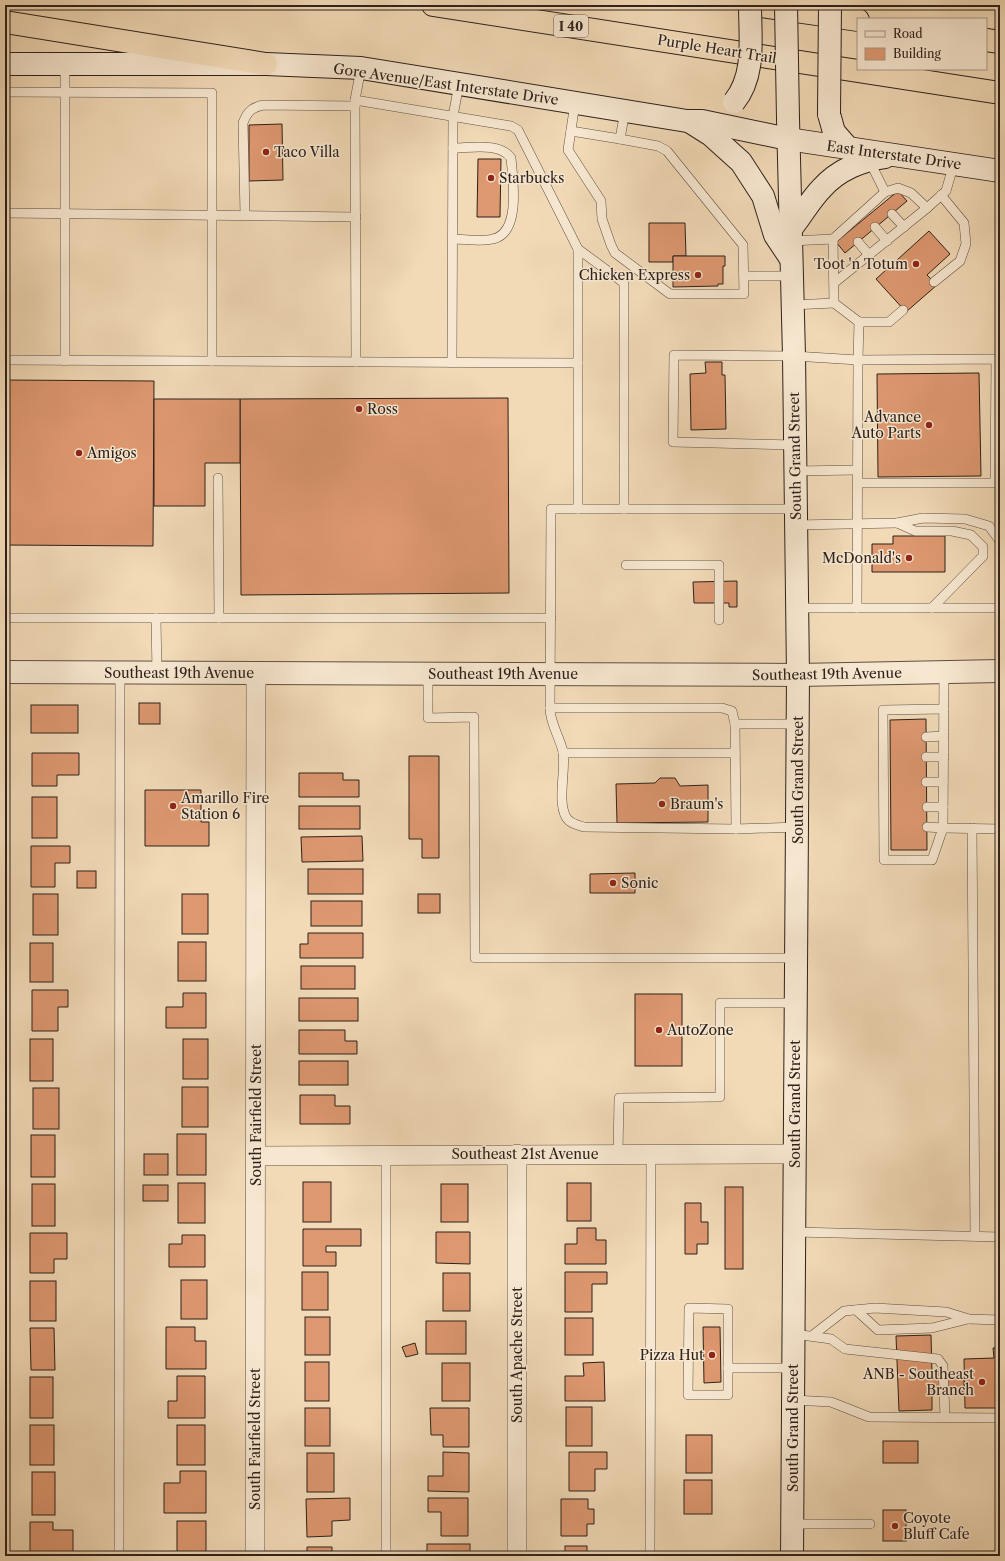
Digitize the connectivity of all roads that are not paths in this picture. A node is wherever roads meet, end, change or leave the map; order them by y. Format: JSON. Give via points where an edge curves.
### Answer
{"nodes":[{"id":1,"x":433,"y":5,"type":"edge"},
{"id":2,"x":750,"y":5,"type":"edge"},
{"id":3,"x":755,"y":5,"type":"edge"},
{"id":4,"x":786,"y":5,"type":"edge"},
{"id":5,"x":830,"y":5,"type":"edge"},
{"id":6,"x":857,"y":20,"type":"edge"},
{"id":7,"x":5,"y":22,"type":"edge"},
{"id":8,"x":987,"y":40,"type":"edge"},
{"id":9,"x":1000,"y":42,"type":"edge"},
{"id":10,"x":5,"y":64,"type":"edge"},
{"id":11,"x":65,"y":64,"type":"junction"},
{"id":12,"x":266,"y":64,"type":"junction"},
{"id":13,"x":361,"y":68,"type":"junction"},
{"id":14,"x":459,"y":84,"type":"junction"},
{"id":15,"x":5,"y":92,"type":"edge"},
{"id":16,"x":65,"y":92,"type":"junction"},
{"id":17,"x":1000,"y":93,"type":"edge"},
{"id":18,"x":355,"y":103,"type":"junction"},
{"id":19,"x":575,"y":103,"type":"junction"},
{"id":20,"x":625,"y":111,"type":"junction"},
{"id":21,"x":453,"y":116,"type":"junction"},
{"id":22,"x":694,"y":121,"type":"junction"},
{"id":23,"x":788,"y":129,"type":"junction"},
{"id":24,"x":571,"y":131,"type":"junction"},
{"id":25,"x":620,"y":139,"type":"junction"},
{"id":26,"x":453,"y":148,"type":"junction"},
{"id":27,"x":848,"y":148,"type":"junction"},
{"id":28,"x":897,"y":155,"type":"junction"},
{"id":29,"x":868,"y":160,"type":"junction"},
{"id":30,"x":954,"y":163,"type":"junction"},
{"id":31,"x":1000,"y":171,"type":"edge"},
{"id":32,"x":941,"y":195,"type":"junction"},
{"id":33,"x":883,"y":197,"type":"junction"},
{"id":34,"x":927,"y":208,"type":"junction"},
{"id":35,"x":5,"y":213,"type":"edge"},
{"id":36,"x":66,"y":214,"type":"junction"},
{"id":37,"x":892,"y":214,"type":"dead end"},
{"id":38,"x":213,"y":215,"type":"junction"},
{"id":39,"x":245,"y":216,"type":"junction"},
{"id":40,"x":356,"y":217,"type":"junction"},
{"id":41,"x":904,"y":227,"type":"junction"},
{"id":42,"x":875,"y":228,"type":"dead end"},
{"id":43,"x":452,"y":239,"type":"junction"},
{"id":44,"x":833,"y":239,"type":"junction"},
{"id":45,"x":887,"y":241,"type":"junction"},
{"id":46,"x":858,"y":242,"type":"dead end"},
{"id":47,"x":578,"y":249,"type":"junction"},
{"id":48,"x":791,"y":252,"type":"junction"},
{"id":49,"x":869,"y":255,"type":"junction"},
{"id":50,"x":744,"y":276,"type":"junction"},
{"id":51,"x":934,"y":282,"type":"dead end"},
{"id":52,"x":834,"y":283,"type":"junction"},
{"id":53,"x":834,"y":303,"type":"junction"},
{"id":54,"x":792,"y":304,"type":"junction"},
{"id":55,"x":903,"y":310,"type":"dead end"},
{"id":56,"x":859,"y":322,"type":"junction"},
{"id":57,"x":794,"y":356,"type":"junction"},
{"id":58,"x":5,"y":360,"type":"edge"},
{"id":59,"x":65,"y":360,"type":"junction"},
{"id":60,"x":858,"y":360,"type":"junction"},
{"id":61,"x":212,"y":361,"type":"junction"},
{"id":62,"x":356,"y":362,"type":"junction"},
{"id":63,"x":452,"y":363,"type":"junction"},
{"id":64,"x":578,"y":363,"type":"junction"},
{"id":65,"x":795,"y":445,"type":"junction"},
{"id":66,"x":857,"y":470,"type":"junction"},
{"id":67,"x":795,"y":471,"type":"junction"},
{"id":68,"x":218,"y":478,"type":"dead end"},
{"id":69,"x":857,"y":483,"type":"junction"},
{"id":70,"x":578,"y":509,"type":"junction"},
{"id":71,"x":624,"y":509,"type":"junction"},
{"id":72,"x":795,"y":517,"type":"junction"},
{"id":73,"x":897,"y":523,"type":"junction"},
{"id":74,"x":857,"y":524,"type":"junction"},
{"id":75,"x":1000,"y":541,"type":"edge"},
{"id":76,"x":626,"y":565,"type":"dead end"},
{"id":77,"x":797,"y":608,"type":"junction"},
{"id":78,"x":857,"y":608,"type":"junction"},
{"id":79,"x":932,"y":608,"type":"junction"},
{"id":80,"x":1000,"y":608,"type":"edge"},
{"id":81,"x":5,"y":618,"type":"edge"},
{"id":82,"x":156,"y":618,"type":"junction"},
{"id":83,"x":219,"y":618,"type":"junction"},
{"id":84,"x":551,"y":618,"type":"junction"},
{"id":85,"x":719,"y":620,"type":"dead end"},
{"id":86,"x":1000,"y":671,"type":"edge"},
{"id":87,"x":5,"y":672,"type":"edge"},
{"id":88,"x":944,"y":672,"type":"junction"},
{"id":89,"x":120,"y":673,"type":"junction"},
{"id":90,"x":157,"y":673,"type":"junction"},
{"id":91,"x":256,"y":673,"type":"junction"},
{"id":92,"x":428,"y":674,"type":"junction"},
{"id":93,"x":551,"y":674,"type":"junction"},
{"id":94,"x":798,"y":675,"type":"junction"},
{"id":95,"x":550,"y":708,"type":"junction"},
{"id":96,"x":944,"y":709,"type":"junction"},
{"id":97,"x":735,"y":724,"type":"junction"},
{"id":98,"x":798,"y":724,"type":"junction"},
{"id":99,"x":944,"y":736,"type":"junction"},
{"id":100,"x":926,"y":737,"type":"dead end"},
{"id":101,"x":563,"y":753,"type":"junction"},
{"id":102,"x":735,"y":754,"type":"junction"},
{"id":103,"x":926,"y":757,"type":"dead end"},
{"id":104,"x":944,"y":757,"type":"junction"},
{"id":105,"x":926,"y":782,"type":"dead end"},
{"id":106,"x":943,"y":782,"type":"junction"},
{"id":107,"x":927,"y":807,"type":"dead end"},
{"id":108,"x":943,"y":807,"type":"junction"},
{"id":109,"x":798,"y":827,"type":"junction"},
{"id":110,"x":927,"y":827,"type":"dead end"},
{"id":111,"x":943,"y":828,"type":"junction"},
{"id":112,"x":972,"y":828,"type":"junction"},
{"id":113,"x":1000,"y":828,"type":"edge"},
{"id":114,"x":736,"y":829,"type":"junction"},
{"id":115,"x":796,"y":958,"type":"junction"},
{"id":116,"x":796,"y":1003,"type":"junction"},
{"id":117,"x":517,"y":1154,"type":"junction"},
{"id":118,"x":618,"y":1154,"type":"junction"},
{"id":119,"x":651,"y":1154,"type":"junction"},
{"id":120,"x":795,"y":1154,"type":"junction"},
{"id":121,"x":386,"y":1155,"type":"junction"},
{"id":122,"x":256,"y":1156,"type":"junction"},
{"id":123,"x":795,"y":1232,"type":"junction"},
{"id":124,"x":975,"y":1236,"type":"junction"},
{"id":125,"x":1000,"y":1237,"type":"edge"},
{"id":126,"x":856,"y":1310,"type":"junction"},
{"id":127,"x":969,"y":1319,"type":"junction"},
{"id":128,"x":1000,"y":1320,"type":"edge"},
{"id":129,"x":804,"y":1335,"type":"junction"},
{"id":130,"x":728,"y":1368,"type":"junction"},
{"id":131,"x":794,"y":1368,"type":"junction"},
{"id":132,"x":793,"y":1400,"type":"junction"},
{"id":133,"x":945,"y":1417,"type":"junction"},
{"id":134,"x":1000,"y":1418,"type":"edge"},
{"id":135,"x":793,"y":1524,"type":"junction"},
{"id":136,"x":870,"y":1524,"type":"dead end"},
{"id":137,"x":119,"y":1556,"type":"edge"},
{"id":138,"x":255,"y":1556,"type":"edge"},
{"id":139,"x":386,"y":1556,"type":"edge"},
{"id":140,"x":517,"y":1556,"type":"edge"},
{"id":141,"x":650,"y":1556,"type":"edge"},
{"id":142,"x":792,"y":1556,"type":"edge"}],
"edges":[{"from":1,"to":17,"type":"highway","name":"Purple Heart Trail","number":"I 40"},
{"from":2,"to":22,"type":"main road","bridge":true,"via":[[749,73],[743,91],[734,102]]},
{"from":3,"to":6,"type":"highway"},
{"from":4,"to":23,"type":"main road","name":"South Grand Street","bridge":true},
{"from":5,"to":27,"type":"main road","bridge":true,"via":[[829,114],[834,132]]},
{"from":7,"to":12,"type":"highway"},
{"from":8,"to":9,"type":"highway"},
{"from":10,"to":11,"type":"main road","name":"Gore Avenue/East Interstate Drive"},
{"from":11,"to":12,"type":"main road","name":"Gore Avenue/East Interstate Drive"},
{"from":11,"to":16,"type":"lane"},
{"from":12,"to":13,"type":"main road","name":"Gore Avenue/East Interstate Drive"},
{"from":13,"to":14,"type":"main road","name":"Gore Avenue/East Interstate Drive"},
{"from":13,"to":18,"type":"lane"},
{"from":14,"to":19,"type":"main road","name":"Gore Avenue/East Interstate Drive"},
{"from":14,"to":21,"type":"lane"},
{"from":15,"to":16,"type":"lane"},
{"from":16,"to":36,"type":"lane"},
{"from":16,"to":38,"type":"lane","via":[[212,93]]},
{"from":18,"to":21,"type":"lane"},
{"from":18,"to":39,"type":"lane","via":[[264,105],[255,106],[249,111],[244,123]]},
{"from":18,"to":40,"type":"lane"},
{"from":19,"to":20,"type":"main road","name":"Gore Avenue/East Interstate Drive"},
{"from":19,"to":24,"type":"lane"},
{"from":20,"to":22,"type":"main road","name":"Gore Avenue/East Interstate Drive"},
{"from":20,"to":25,"type":"lane"},
{"from":21,"to":26,"type":"lane"},
{"from":21,"to":47,"type":"lane","via":[[510,126],[518,130]]},
{"from":22,"to":23,"type":"main road","name":"Gore Avenue/East Interstate Drive"},
{"from":22,"to":48,"type":"main road","via":[[741,162],[763,196],[775,234]]},
{"from":23,"to":27,"type":"main road","name":"East Interstate Drive"},
{"from":23,"to":48,"type":"main road","name":"South Grand Street"},
{"from":24,"to":25,"type":"lane"},
{"from":24,"to":50,"type":"lane","via":[[568,150],[601,200],[602,219],[615,253],[670,294],[744,294]]},
{"from":25,"to":50,"type":"lane","via":[[658,146],[667,151],[743,245]]},
{"from":26,"to":43,"type":"lane"},
{"from":26,"to":43,"type":"lane","via":[[494,148],[508,153],[512,158],[512,216],[506,232],[499,237]]},
{"from":27,"to":28,"type":"main road","name":"East Interstate Drive"},
{"from":28,"to":29,"type":"main road"},
{"from":28,"to":30,"type":"main road","name":"East Interstate Drive"},
{"from":29,"to":33,"type":"lane"},
{"from":29,"to":48,"type":"main road","via":[[844,170],[822,187]]},
{"from":30,"to":31,"type":"main road","name":"East Interstate Drive"},
{"from":30,"to":32,"type":"lane","via":[[946,191]]},
{"from":32,"to":34,"type":"lane"},
{"from":32,"to":51,"type":"lane","via":[[964,223],[966,244],[960,261]]},
{"from":33,"to":34,"type":"lane","via":[[898,188],[911,193]]},
{"from":33,"to":44,"type":"lane"},
{"from":34,"to":41,"type":"lane"},
{"from":35,"to":36,"type":"lane"},
{"from":36,"to":38,"type":"lane"},
{"from":36,"to":59,"type":"lane"},
{"from":37,"to":41,"type":"lane"},
{"from":38,"to":39,"type":"lane"},
{"from":38,"to":61,"type":"lane"},
{"from":39,"to":40,"type":"lane"},
{"from":40,"to":62,"type":"lane"},
{"from":41,"to":45,"type":"lane"},
{"from":42,"to":45,"type":"lane"},
{"from":43,"to":63,"type":"lane"},
{"from":44,"to":48,"type":"lane"},
{"from":44,"to":52,"type":"lane"},
{"from":45,"to":49,"type":"lane"},
{"from":46,"to":49,"type":"lane"},
{"from":47,"to":64,"type":"lane"},
{"from":47,"to":71,"type":"lane","via":[[624,284]]},
{"from":48,"to":50,"type":"lane"},
{"from":48,"to":54,"type":"main road","name":"South Grand Street"},
{"from":49,"to":52,"type":"lane"},
{"from":52,"to":53,"type":"lane"},
{"from":53,"to":54,"type":"lane"},
{"from":53,"to":56,"type":"lane"},
{"from":54,"to":57,"type":"main road","name":"South Grand Street"},
{"from":55,"to":56,"type":"lane","via":[[889,322]]},
{"from":56,"to":60,"type":"lane"},
{"from":57,"to":60,"type":"lane"},
{"from":57,"to":65,"type":"main road","name":"South Grand Street"},
{"from":57,"to":65,"type":"lane","via":[[674,355],[673,442]]},
{"from":58,"to":59,"type":"lane"},
{"from":59,"to":61,"type":"lane"},
{"from":60,"to":66,"type":"lane"},
{"from":60,"to":69,"type":"lane","via":[[996,359],[995,483]]},
{"from":61,"to":62,"type":"lane"},
{"from":62,"to":63,"type":"lane"},
{"from":63,"to":64,"type":"lane"},
{"from":64,"to":70,"type":"lane"},
{"from":65,"to":67,"type":"main road","name":"South Grand Street"},
{"from":66,"to":67,"type":"lane"},
{"from":66,"to":69,"type":"lane"},
{"from":67,"to":72,"type":"main road","name":"South Grand Street"},
{"from":68,"to":83,"type":"lane"},
{"from":69,"to":74,"type":"lane"},
{"from":70,"to":71,"type":"lane"},
{"from":70,"to":84,"type":"lane","via":[[551,509]]},
{"from":71,"to":72,"type":"lane"},
{"from":72,"to":74,"type":"lane"},
{"from":72,"to":77,"type":"main road","name":"South Grand Street"},
{"from":73,"to":74,"type":"lane"},
{"from":73,"to":75,"type":"lane","via":[[923,518],[965,519],[990,526]]},
{"from":73,"to":79,"type":"lane","via":[[915,531],[952,531],[971,535],[983,547],[983,556]]},
{"from":74,"to":78,"type":"lane"},
{"from":76,"to":85,"type":"lane","via":[[719,565]]},
{"from":77,"to":78,"type":"lane"},
{"from":77,"to":94,"type":"main road","name":"South Grand Street"},
{"from":78,"to":79,"type":"lane"},
{"from":79,"to":80,"type":"lane"},
{"from":81,"to":82,"type":"lane"},
{"from":82,"to":83,"type":"lane"},
{"from":82,"to":90,"type":"lane"},
{"from":83,"to":84,"type":"lane"},
{"from":84,"to":93,"type":"lane"},
{"from":86,"to":88,"type":"main road","name":"Southeast 19th Avenue"},
{"from":87,"to":89,"type":"main road","name":"Southeast 19th Avenue"},
{"from":88,"to":94,"type":"main road","name":"Southeast 19th Avenue"},
{"from":88,"to":96,"type":"lane"},
{"from":89,"to":90,"type":"main road","name":"Southeast 19th Avenue"},
{"from":89,"to":137,"type":"lane"},
{"from":90,"to":91,"type":"main road","name":"Southeast 19th Avenue"},
{"from":91,"to":92,"type":"main road","name":"Southeast 19th Avenue"},
{"from":91,"to":122,"type":"street","name":"South Fairfield Street"},
{"from":92,"to":93,"type":"main road","name":"Southeast 19th Avenue"},
{"from":92,"to":115,"type":"lane","via":[[428,718],[474,717],[475,958]]},
{"from":93,"to":94,"type":"main road","name":"Southeast 19th Avenue"},
{"from":93,"to":95,"type":"lane"},
{"from":94,"to":98,"type":"main road","name":"South Grand Street"},
{"from":95,"to":97,"type":"lane","via":[[722,708],[732,711]]},
{"from":95,"to":101,"type":"lane"},
{"from":96,"to":99,"type":"lane"},
{"from":96,"to":111,"type":"lane","via":[[883,710],[887,737],[888,827],[884,860],[932,860]]},
{"from":97,"to":98,"type":"lane"},
{"from":97,"to":102,"type":"lane"},
{"from":98,"to":109,"type":"main road","name":"South Grand Street"},
{"from":99,"to":100,"type":"lane"},
{"from":99,"to":104,"type":"lane"},
{"from":101,"to":102,"type":"lane"},
{"from":101,"to":114,"type":"lane","via":[[563,807],[571,823],[584,827]]},
{"from":102,"to":114,"type":"lane"},
{"from":103,"to":104,"type":"lane"},
{"from":104,"to":106,"type":"lane"},
{"from":105,"to":106,"type":"lane"},
{"from":106,"to":108,"type":"lane"},
{"from":107,"to":108,"type":"lane"},
{"from":108,"to":111,"type":"lane"},
{"from":109,"to":114,"type":"lane"},
{"from":109,"to":115,"type":"main road","name":"South Grand Street"},
{"from":110,"to":111,"type":"lane"},
{"from":111,"to":112,"type":"lane"},
{"from":112,"to":113,"type":"lane"},
{"from":112,"to":124,"type":"lane"},
{"from":115,"to":116,"type":"main road","name":"South Grand Street"},
{"from":116,"to":118,"type":"lane","via":[[720,1003],[720,1097],[619,1098]]},
{"from":116,"to":120,"type":"main road","name":"South Grand Street"},
{"from":117,"to":118,"type":"street","name":"Southeast 21st Avenue"},
{"from":117,"to":121,"type":"street","name":"Southeast 21st Avenue"},
{"from":117,"to":140,"type":"street","name":"South Apache Street"},
{"from":118,"to":119,"type":"street","name":"Southeast 21st Avenue"},
{"from":119,"to":120,"type":"street","name":"Southeast 21st Avenue"},
{"from":119,"to":141,"type":"lane"},
{"from":120,"to":123,"type":"main road","name":"South Grand Street"},
{"from":121,"to":122,"type":"street","name":"Southeast 21st Avenue"},
{"from":121,"to":139,"type":"lane"},
{"from":122,"to":138,"type":"street","name":"South Fairfield Street"},
{"from":123,"to":124,"type":"lane"},
{"from":123,"to":129,"type":"main road","name":"South Grand Street"},
{"from":124,"to":125,"type":"lane"},
{"from":126,"to":127,"type":"lane","via":[[875,1308],[946,1312]]},
{"from":126,"to":127,"type":"lane","via":[[878,1330],[932,1328]]},
{"from":126,"to":129,"type":"lane","via":[[844,1311]]},
{"from":127,"to":128,"type":"lane"},
{"from":129,"to":131,"type":"main road","name":"South Grand Street"},
{"from":129,"to":133,"type":"lane","via":[[831,1339],[845,1349],[938,1359],[943,1366]]},
{"from":130,"to":130,"type":"lane","via":[[728,1308],[689,1308],[688,1395],[728,1395]]},
{"from":130,"to":131,"type":"lane"},
{"from":131,"to":132,"type":"main road","name":"South Grand Street"},
{"from":132,"to":133,"type":"lane","via":[[831,1402],[869,1417]]},
{"from":132,"to":135,"type":"main road","name":"South Grand Street"},
{"from":133,"to":134,"type":"lane"},
{"from":135,"to":136,"type":"lane"},
{"from":135,"to":142,"type":"main road","name":"South Grand Street"}]}
